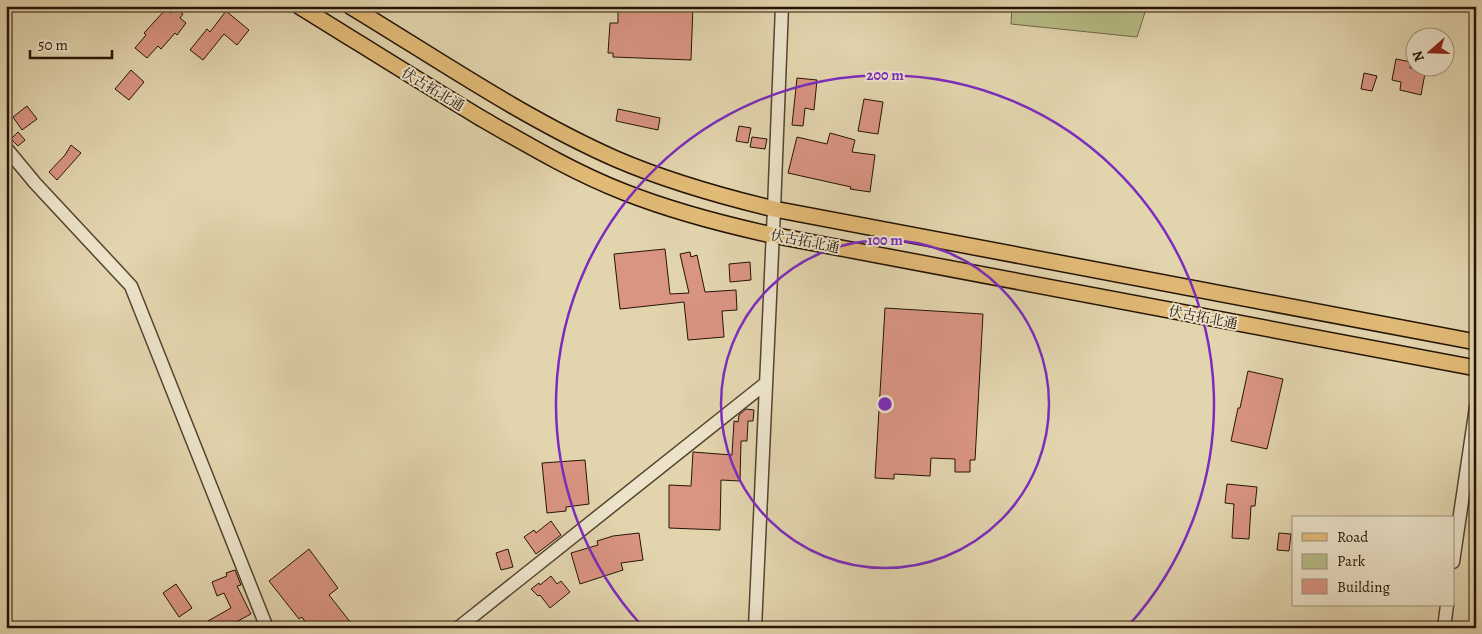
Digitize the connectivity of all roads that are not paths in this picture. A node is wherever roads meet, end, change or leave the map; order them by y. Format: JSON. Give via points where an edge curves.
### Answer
{"nodes":[{"id":1,"x":299,"y":6,"type":"edge"},
{"id":2,"x":350,"y":6,"type":"edge"},
{"id":3,"x":782,"y":6,"type":"edge"},
{"id":4,"x":6,"y":148,"type":"edge"},
{"id":5,"x":774,"y":209,"type":"junction"},
{"id":6,"x":772,"y":236,"type":"junction"},
{"id":7,"x":1476,"y":342,"type":"edge"},
{"id":8,"x":1476,"y":368,"type":"edge"},
{"id":9,"x":766,"y":383,"type":"junction"},
{"id":10,"x":1476,"y":407,"type":"edge"},
{"id":11,"x":1454,"y":555,"type":"edge"},
{"id":12,"x":1447,"y":606,"type":"edge"},
{"id":13,"x":267,"y":628,"type":"edge"},
{"id":14,"x":458,"y":628,"type":"edge"},
{"id":15,"x":755,"y":628,"type":"edge"},
{"id":16,"x":1444,"y":628,"type":"edge"}],
"edges":[{"from":1,"to":6,"type":"main road","name":"伏古拓北通","via":[[467,110],[575,170],[668,208]]},
{"from":2,"to":5,"type":"main road","name":"伏古拓北通","via":[[572,138],[660,176]]},
{"from":3,"to":5,"type":"street"},
{"from":4,"to":13,"type":"street","via":[[35,184],[131,286]]},
{"from":5,"to":6,"type":"street"},
{"from":5,"to":7,"type":"main road","name":"伏古拓北通"},
{"from":6,"to":8,"type":"main road","name":"伏古拓北通"},
{"from":6,"to":9,"type":"street"},
{"from":9,"to":14,"type":"street"},
{"from":9,"to":15,"type":"street"},
{"from":10,"to":11,"type":"street"},
{"from":12,"to":16,"type":"street"}]}
